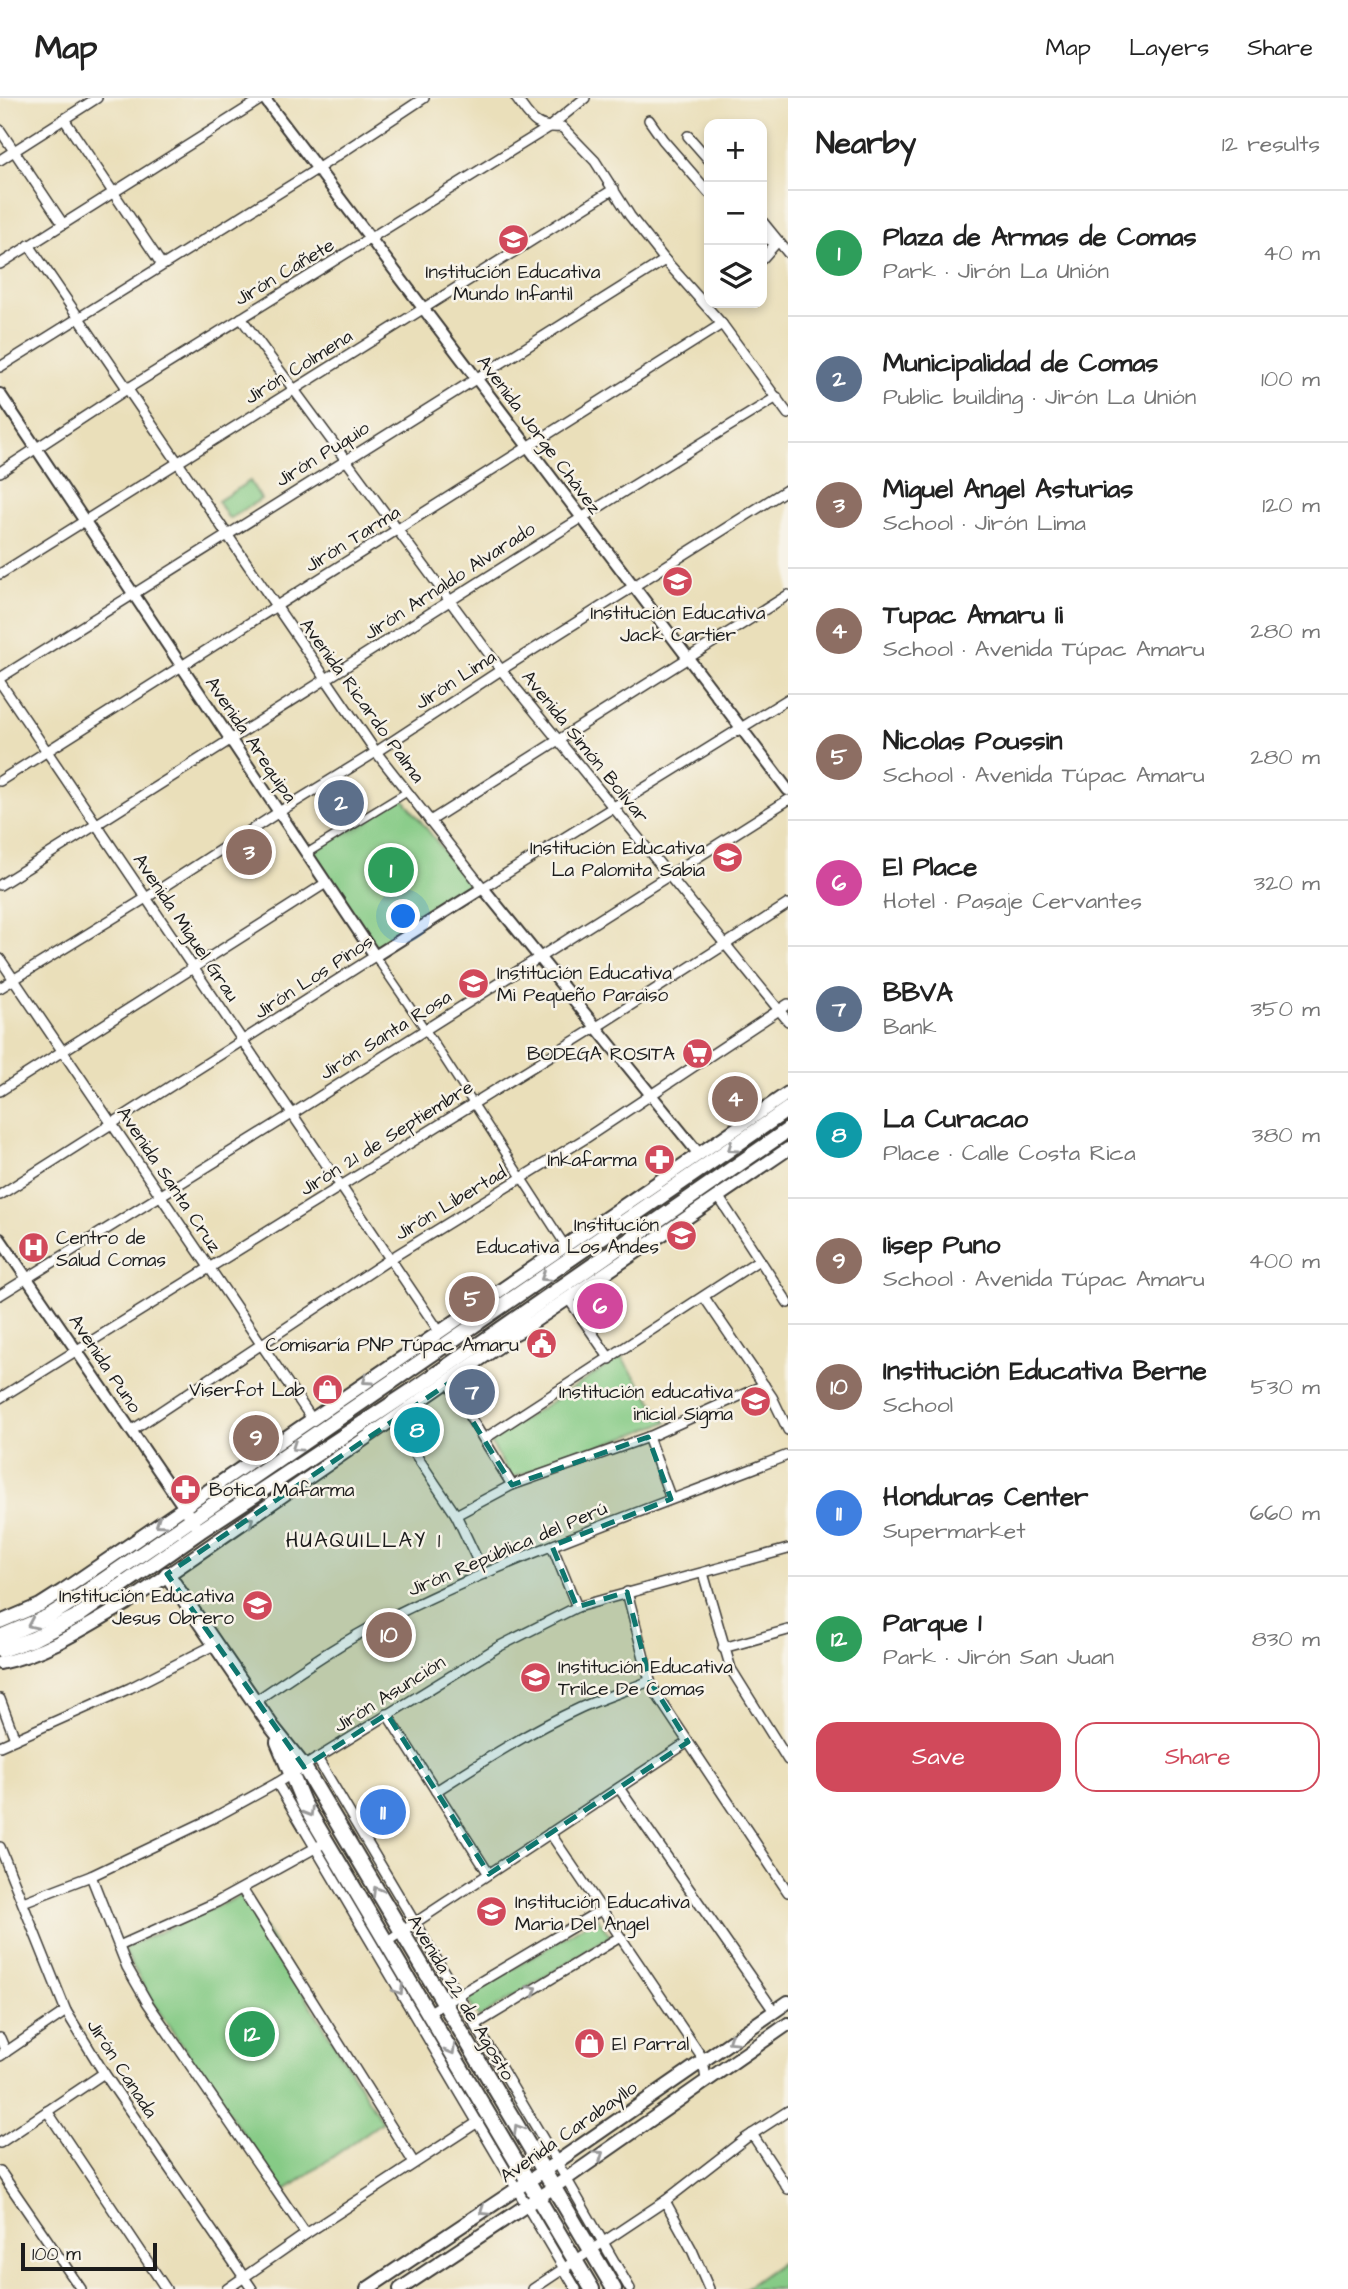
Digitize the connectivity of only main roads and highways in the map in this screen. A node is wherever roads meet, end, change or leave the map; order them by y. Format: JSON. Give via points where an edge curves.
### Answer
{"nodes":[{"id":1,"x":788,"y":1093,"type":"edge"},
{"id":2,"x":788,"y":1109,"type":"edge"},
{"id":3,"x":788,"y":1130,"type":"edge"},
{"id":4,"x":784,"y":1152,"type":"edge"},
{"id":5,"x":788,"y":1166,"type":"edge"},
{"id":6,"x":529,"y":1325,"type":"junction"},
{"id":7,"x":419,"y":1386,"type":"junction"},
{"id":8,"x":192,"y":1519,"type":"junction"},
{"id":9,"x":167,"y":1574,"type":"junction"},
{"id":10,"x":0,"y":1622,"type":"edge"},
{"id":11,"x":0,"y":1637,"type":"edge"},
{"id":12,"x":0,"y":1650,"type":"edge"},
{"id":13,"x":0,"y":1663,"type":"edge"},
{"id":14,"x":297,"y":1771,"type":"junction"},
{"id":15,"x":788,"y":2001,"type":"edge"},
{"id":16,"x":788,"y":2024,"type":"edge"},
{"id":17,"x":544,"y":2172,"type":"junction"},
{"id":18,"x":560,"y":2183,"type":"junction"},
{"id":19,"x":523,"y":2186,"type":"junction"},
{"id":20,"x":532,"y":2201,"type":"junction"},
{"id":21,"x":367,"y":2289,"type":"edge"},
{"id":22,"x":400,"y":2289,"type":"edge"},
{"id":23,"x":592,"y":2289,"type":"edge"},
{"id":24,"x":614,"y":2289,"type":"edge"}],
"edges":[{"from":1,"to":8,"type":"main road","one_way":true,"via":[[312,1419]]},
{"from":2,"to":8,"type":"main road","one_way":true},
{"from":3,"to":7,"type":"main road"},
{"from":4,"to":5,"type":"main road"},
{"from":4,"to":6,"type":"main road"},
{"from":6,"to":7,"type":"main road","via":[[429,1385]]},
{"from":9,"to":6,"type":"main road","one_way":true},
{"from":7,"to":8,"type":"main road"},
{"from":8,"to":10,"type":"main road","one_way":true,"via":[[40,1605]]},
{"from":8,"to":11,"type":"main road","one_way":true,"via":[[70,1603]]},
{"from":8,"to":12,"type":"main road","via":[[78,1616]]},
{"from":9,"to":13,"type":"main road","via":[[62,1642]]},
{"from":9,"to":14,"type":"main road","name":"Avenida 22 de Agosto"},
{"from":17,"to":14,"type":"main road","name":"Avenida 22 de Agosto","one_way":true,"via":[[408,1927]]},
{"from":14,"to":19,"type":"main road","name":"Avenida 22 de Agosto","one_way":true,"via":[[320,1845],[428,2012]]},
{"from":15,"to":17,"type":"main road","name":"Avenida Carabayllo","one_way":true},
{"from":18,"to":16,"type":"main road","name":"Avenida Carabayllo","one_way":true},
{"from":17,"to":18,"type":"main road","name":"Avenida 22 de Agosto"},
{"from":17,"to":19,"type":"main road","name":"Avenida Carabayllo"},
{"from":18,"to":20,"type":"main road","name":"Avenida Carabayllo"},
{"from":18,"to":24,"type":"main road","name":"Avenida 22 de Agosto","via":[[597,2247]]},
{"from":19,"to":20,"type":"main road","name":"Avenida 22 de Agosto"},
{"from":19,"to":21,"type":"main road","name":"Avenida Carabayllo","one_way":true},
{"from":20,"to":22,"type":"main road","name":"Avenida Carabayllo"},
{"from":20,"to":23,"type":"main road","name":"Avenida 22 de Agosto","via":[[569,2265]]}]}
